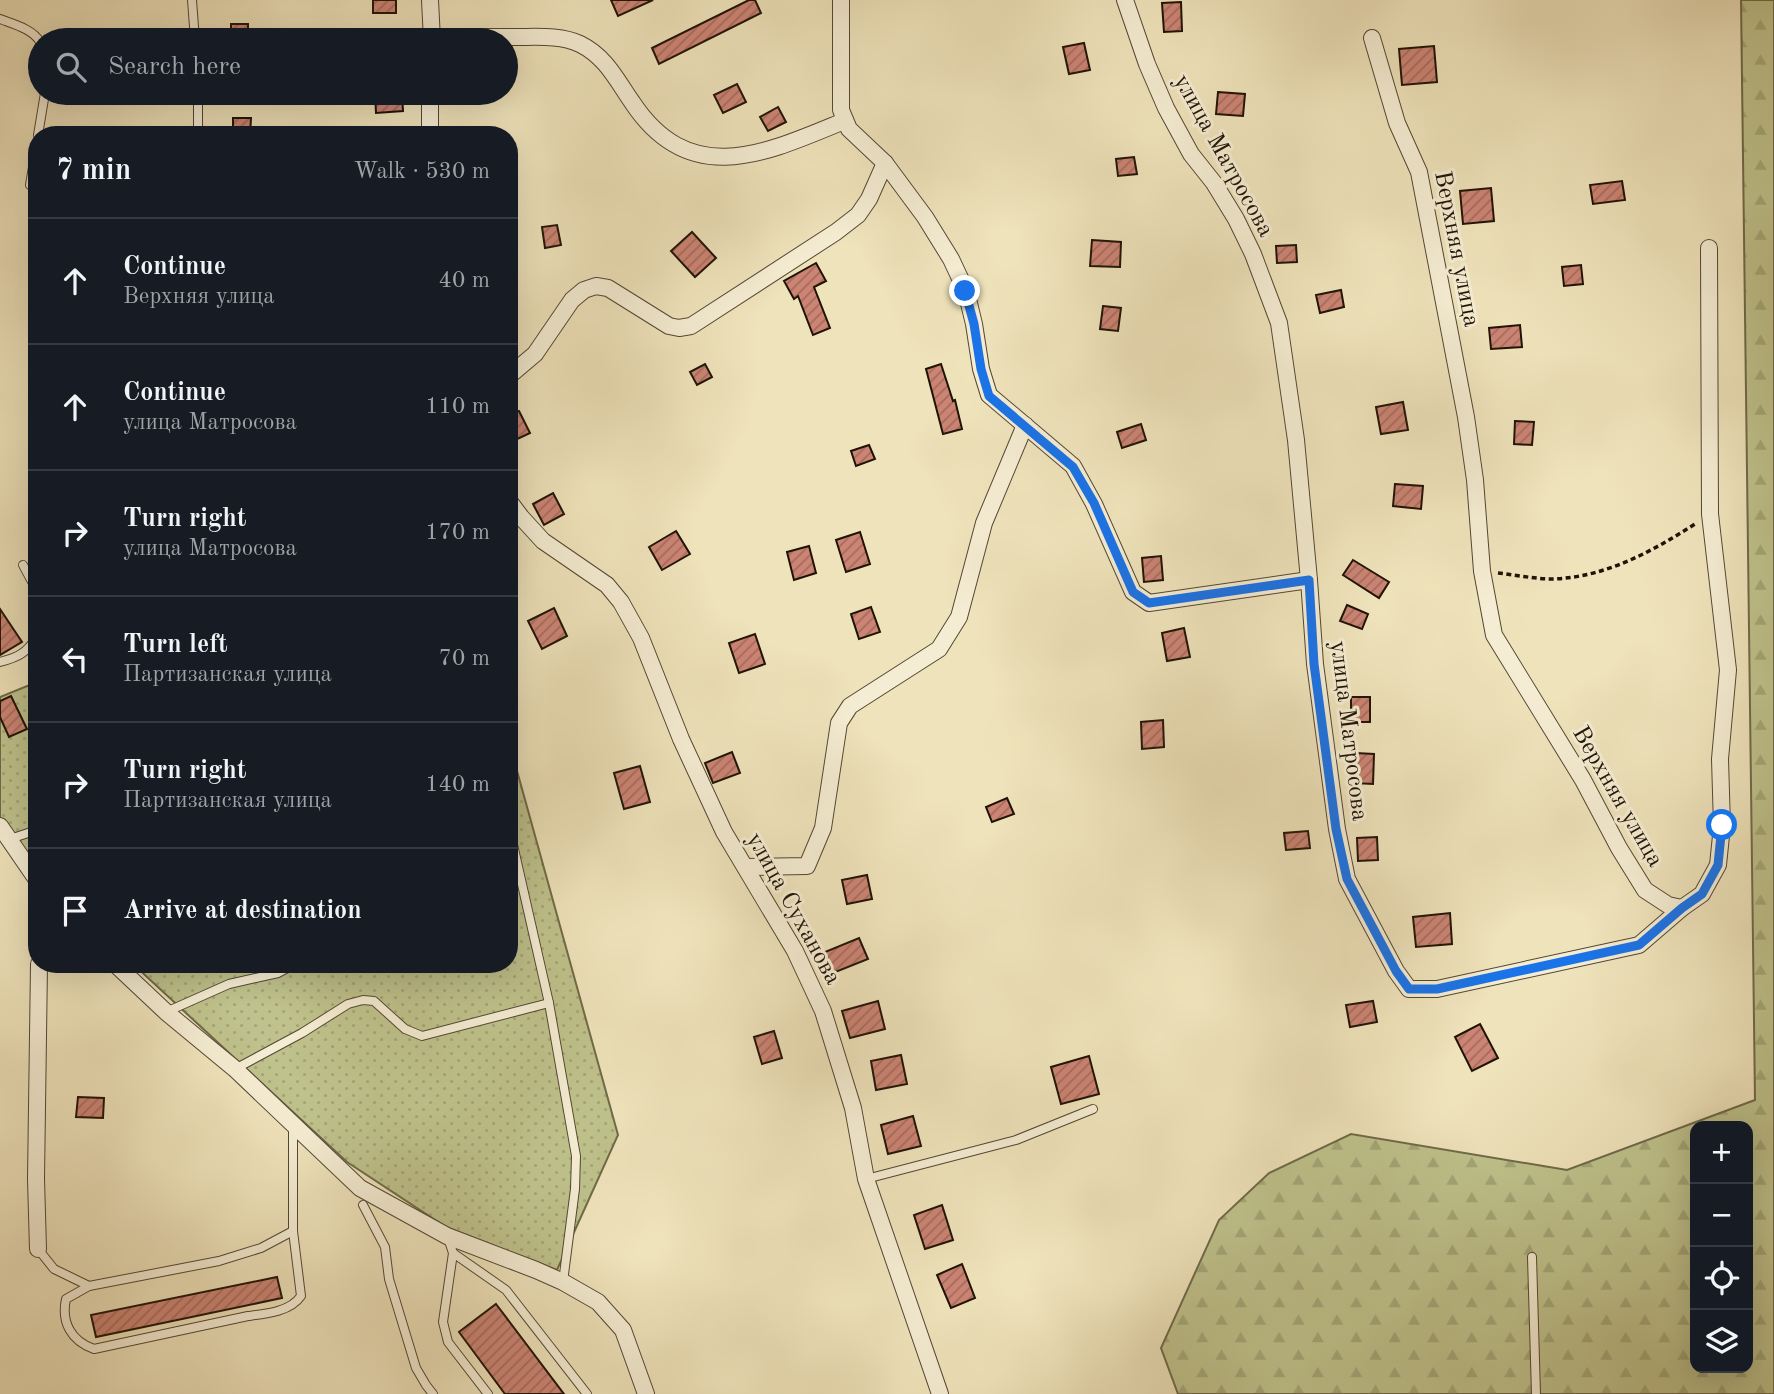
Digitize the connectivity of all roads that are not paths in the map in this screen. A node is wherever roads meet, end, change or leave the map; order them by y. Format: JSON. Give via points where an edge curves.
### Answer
{"nodes":[{"id":1,"x":192,"y":0,"type":"edge"},
{"id":2,"x":430,"y":0,"type":"edge"},
{"id":3,"x":841,"y":0,"type":"edge"},
{"id":4,"x":1125,"y":0,"type":"edge"},
{"id":5,"x":0,"y":19,"type":"edge"},
{"id":6,"x":194,"y":28,"type":"edge"},
{"id":7,"x":431,"y":28,"type":"edge"},
{"id":8,"x":28,"y":31,"type":"edge"},
{"id":9,"x":518,"y":37,"type":"edge"},
{"id":10,"x":1372,"y":38,"type":"dead end"},
{"id":11,"x":43,"y":105,"type":"edge"},
{"id":12,"x":198,"y":105,"type":"edge"},
{"id":13,"x":430,"y":105,"type":"edge"},
{"id":14,"x":844,"y":121,"type":"junction"},
{"id":15,"x":40,"y":126,"type":"edge"},
{"id":16,"x":198,"y":126,"type":"edge"},
{"id":17,"x":430,"y":126,"type":"edge"},
{"id":18,"x":885,"y":163,"type":"junction"},
{"id":19,"x":1709,"y":248,"type":"dead end"},
{"id":20,"x":518,"y":368,"type":"edge"},
{"id":21,"x":1025,"y":425,"type":"junction"},
{"id":22,"x":518,"y":513,"type":"edge"},
{"id":23,"x":23,"y":565,"type":"dead end"},
{"id":24,"x":28,"y":574,"type":"edge"},
{"id":25,"x":1309,"y":580,"type":"junction"},
{"id":26,"x":28,"y":650,"type":"edge"},
{"id":27,"x":0,"y":662,"type":"edge"},
{"id":28,"x":28,"y":831,"type":"edge"},
{"id":29,"x":5,"y":833,"type":"edge"},
{"id":30,"x":28,"y":867,"type":"edge"},
{"id":31,"x":746,"y":867,"type":"junction"},
{"id":32,"x":518,"y":868,"type":"edge"},
{"id":33,"x":521,"y":881,"type":"junction"},
{"id":34,"x":518,"y":882,"type":"edge"},
{"id":35,"x":1682,"y":908,"type":"junction"},
{"id":36,"x":39,"y":973,"type":"edge"},
{"id":37,"x":124,"y":973,"type":"edge"},
{"id":38,"x":278,"y":973,"type":"edge"},
{"id":39,"x":549,"y":1003,"type":"junction"},
{"id":40,"x":166,"y":1012,"type":"junction"},
{"id":41,"x":235,"y":1069,"type":"junction"},
{"id":42,"x":1093,"y":1109,"type":"dead end"},
{"id":43,"x":293,"y":1123,"type":"junction"},
{"id":44,"x":866,"y":1179,"type":"junction"},
{"id":45,"x":363,"y":1205,"type":"dead end"},
{"id":46,"x":293,"y":1231,"type":"junction"},
{"id":47,"x":447,"y":1236,"type":"junction"},
{"id":48,"x":38,"y":1249,"type":"joint"},
{"id":49,"x":453,"y":1253,"type":"junction"},
{"id":50,"x":1532,"y":1257,"type":"dead end"},
{"id":51,"x":563,"y":1282,"type":"junction"},
{"id":52,"x":89,"y":1286,"type":"junction"},
{"id":53,"x":426,"y":1385,"type":"junction"},
{"id":54,"x":421,"y":1394,"type":"edge"},
{"id":55,"x":433,"y":1394,"type":"edge"},
{"id":56,"x":488,"y":1394,"type":"edge"},
{"id":57,"x":587,"y":1394,"type":"edge"},
{"id":58,"x":646,"y":1394,"type":"edge"},
{"id":59,"x":940,"y":1394,"type":"edge"},
{"id":60,"x":1536,"y":1394,"type":"edge"}],
"edges":[{"from":1,"to":6,"type":"lane"},
{"from":2,"to":7,"type":"street"},
{"from":3,"to":14,"type":"street"},
{"from":4,"to":25,"type":"street","name":"улица Матросова","via":[[1166,108],[1236,219],[1279,323]]},
{"from":5,"to":8,"type":"lane"},
{"from":9,"to":14,"type":"street","via":[[566,39],[595,53],[645,121],[681,149],[704,156],[758,153]]},
{"from":10,"to":35,"type":"street","name":"Верхняя улица","via":[[1397,123],[1419,172],[1466,417],[1482,571],[1494,635],[1645,890]]},
{"from":11,"to":15,"type":"lane"},
{"from":12,"to":16,"type":"lane"},
{"from":13,"to":17,"type":"street"},
{"from":14,"to":18,"type":"street"},
{"from":18,"to":20,"type":"street","via":[[858,215],[691,327],[669,326],[608,288],[596,286],[572,300],[535,354]]},
{"from":18,"to":21,"type":"street","via":[[956,270],[974,324],[989,396]]},
{"from":19,"to":35,"type":"street","via":[[1710,514],[1728,670],[1720,759],[1722,825],[1718,865],[1702,894]]},
{"from":21,"to":25,"type":"street","via":[[1073,467],[1133,592],[1149,603]]},
{"from":21,"to":31,"type":"street","via":[[984,523],[959,617],[939,649],[850,706],[839,723],[822,828],[807,866]]},
{"from":22,"to":31,"type":"street","name":"улица Суханова","via":[[543,541],[607,585],[621,602],[641,638],[723,832]]},
{"from":23,"to":24,"type":"lane"},
{"from":25,"to":35,"type":"street","name":"улица Матросова","via":[[1314,664],[1347,879],[1409,989],[1437,989],[1639,945]]},
{"from":26,"to":27,"type":"lane"},
{"from":28,"to":29,"type":"lane"},
{"from":29,"to":30,"type":"street"},
{"from":31,"to":44,"type":"street","name":"улица Суханова","via":[[795,951],[822,1010],[853,1108]]},
{"from":32,"to":33,"type":"lane"},
{"from":33,"to":34,"type":"lane"},
{"from":33,"to":39,"type":"lane"},
{"from":36,"to":48,"type":"street"},
{"from":37,"to":40,"type":"street"},
{"from":38,"to":40,"type":"lane","via":[[229,984]]},
{"from":39,"to":41,"type":"lane","via":[[422,1035],[405,1029],[374,1001],[363,1000],[348,1004]]},
{"from":39,"to":51,"type":"lane","via":[[576,1156]]},
{"from":40,"to":41,"type":"street"},
{"from":41,"to":43,"type":"street"},
{"from":42,"to":44,"type":"lane","via":[[1016,1140]]},
{"from":43,"to":46,"type":"lane"},
{"from":43,"to":47,"type":"street","via":[[360,1188]]},
{"from":44,"to":59,"type":"street","name":"улица Суханова"},
{"from":45,"to":53,"type":"lane","via":[[385,1247],[389,1279],[416,1368]]},
{"from":46,"to":52,"type":"lane","via":[[261,1248],[219,1261]]},
{"from":46,"to":52,"type":"lane","via":[[301,1296],[290,1306],[265,1314],[94,1349],[72,1335],[65,1324],[66,1299]]},
{"from":47,"to":49,"type":"lane"},
{"from":47,"to":51,"type":"street"},
{"from":48,"to":52,"type":"lane","via":[[54,1269]]},
{"from":49,"to":56,"type":"lane","via":[[443,1322],[448,1342]]},
{"from":49,"to":57,"type":"lane","via":[[506,1290]]},
{"from":50,"to":60,"type":"lane"},
{"from":51,"to":58,"type":"street","via":[[598,1302],[623,1330]]},
{"from":53,"to":54,"type":"lane"},
{"from":53,"to":55,"type":"lane"}]}
